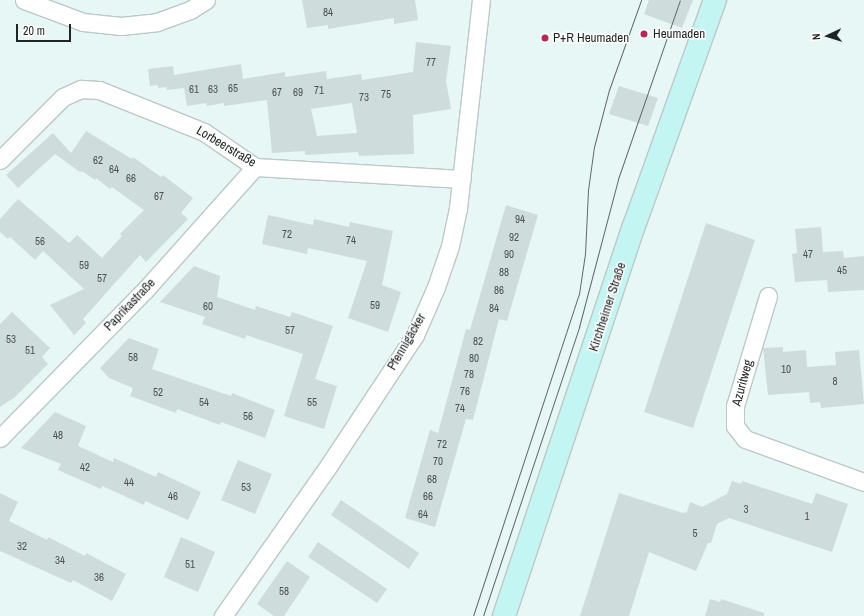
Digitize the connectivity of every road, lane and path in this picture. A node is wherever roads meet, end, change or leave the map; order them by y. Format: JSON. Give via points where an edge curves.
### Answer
{"nodes":[{"id":1,"x":24,"y":0,"type":"edge"},
{"id":2,"x":206,"y":0,"type":"edge"},
{"id":3,"x":481,"y":0,"type":"edge"},
{"id":4,"x":714,"y":0,"type":"edge"},
{"id":5,"x":0,"y":160,"type":"edge"},
{"id":6,"x":255,"y":167,"type":"junction"},
{"id":7,"x":462,"y":179,"type":"junction"},
{"id":8,"x":768,"y":296,"type":"dead end"},
{"id":9,"x":0,"y":438,"type":"edge"},
{"id":10,"x":864,"y":482,"type":"edge"},
{"id":11,"x":223,"y":616,"type":"edge"},
{"id":12,"x":504,"y":616,"type":"edge"}],
"edges":[{"from":1,"to":2,"type":"street","via":[[83,22],[120,26],[158,22],[190,10]]},
{"from":3,"to":7,"type":"street","name":"Pfennigäcker"},
{"from":4,"to":12,"type":"main road","name":"Kirchheimer Straße","via":[[634,226]]},
{"from":5,"to":6,"type":"street","name":"Lorbeerstraße","via":[[63,97],[81,89],[98,90],[204,132]]},
{"from":6,"to":7,"type":"street","name":"Lorbeerstraße"},
{"from":6,"to":9,"type":"street","name":"Paprikastraße","via":[[145,290]]},
{"from":7,"to":11,"type":"street","name":"Pfennigäcker","via":[[450,246],[414,335],[330,465]]},
{"from":8,"to":10,"type":"street","name":"Azuritweg","via":[[735,406],[735,426],[745,439]]}]}
